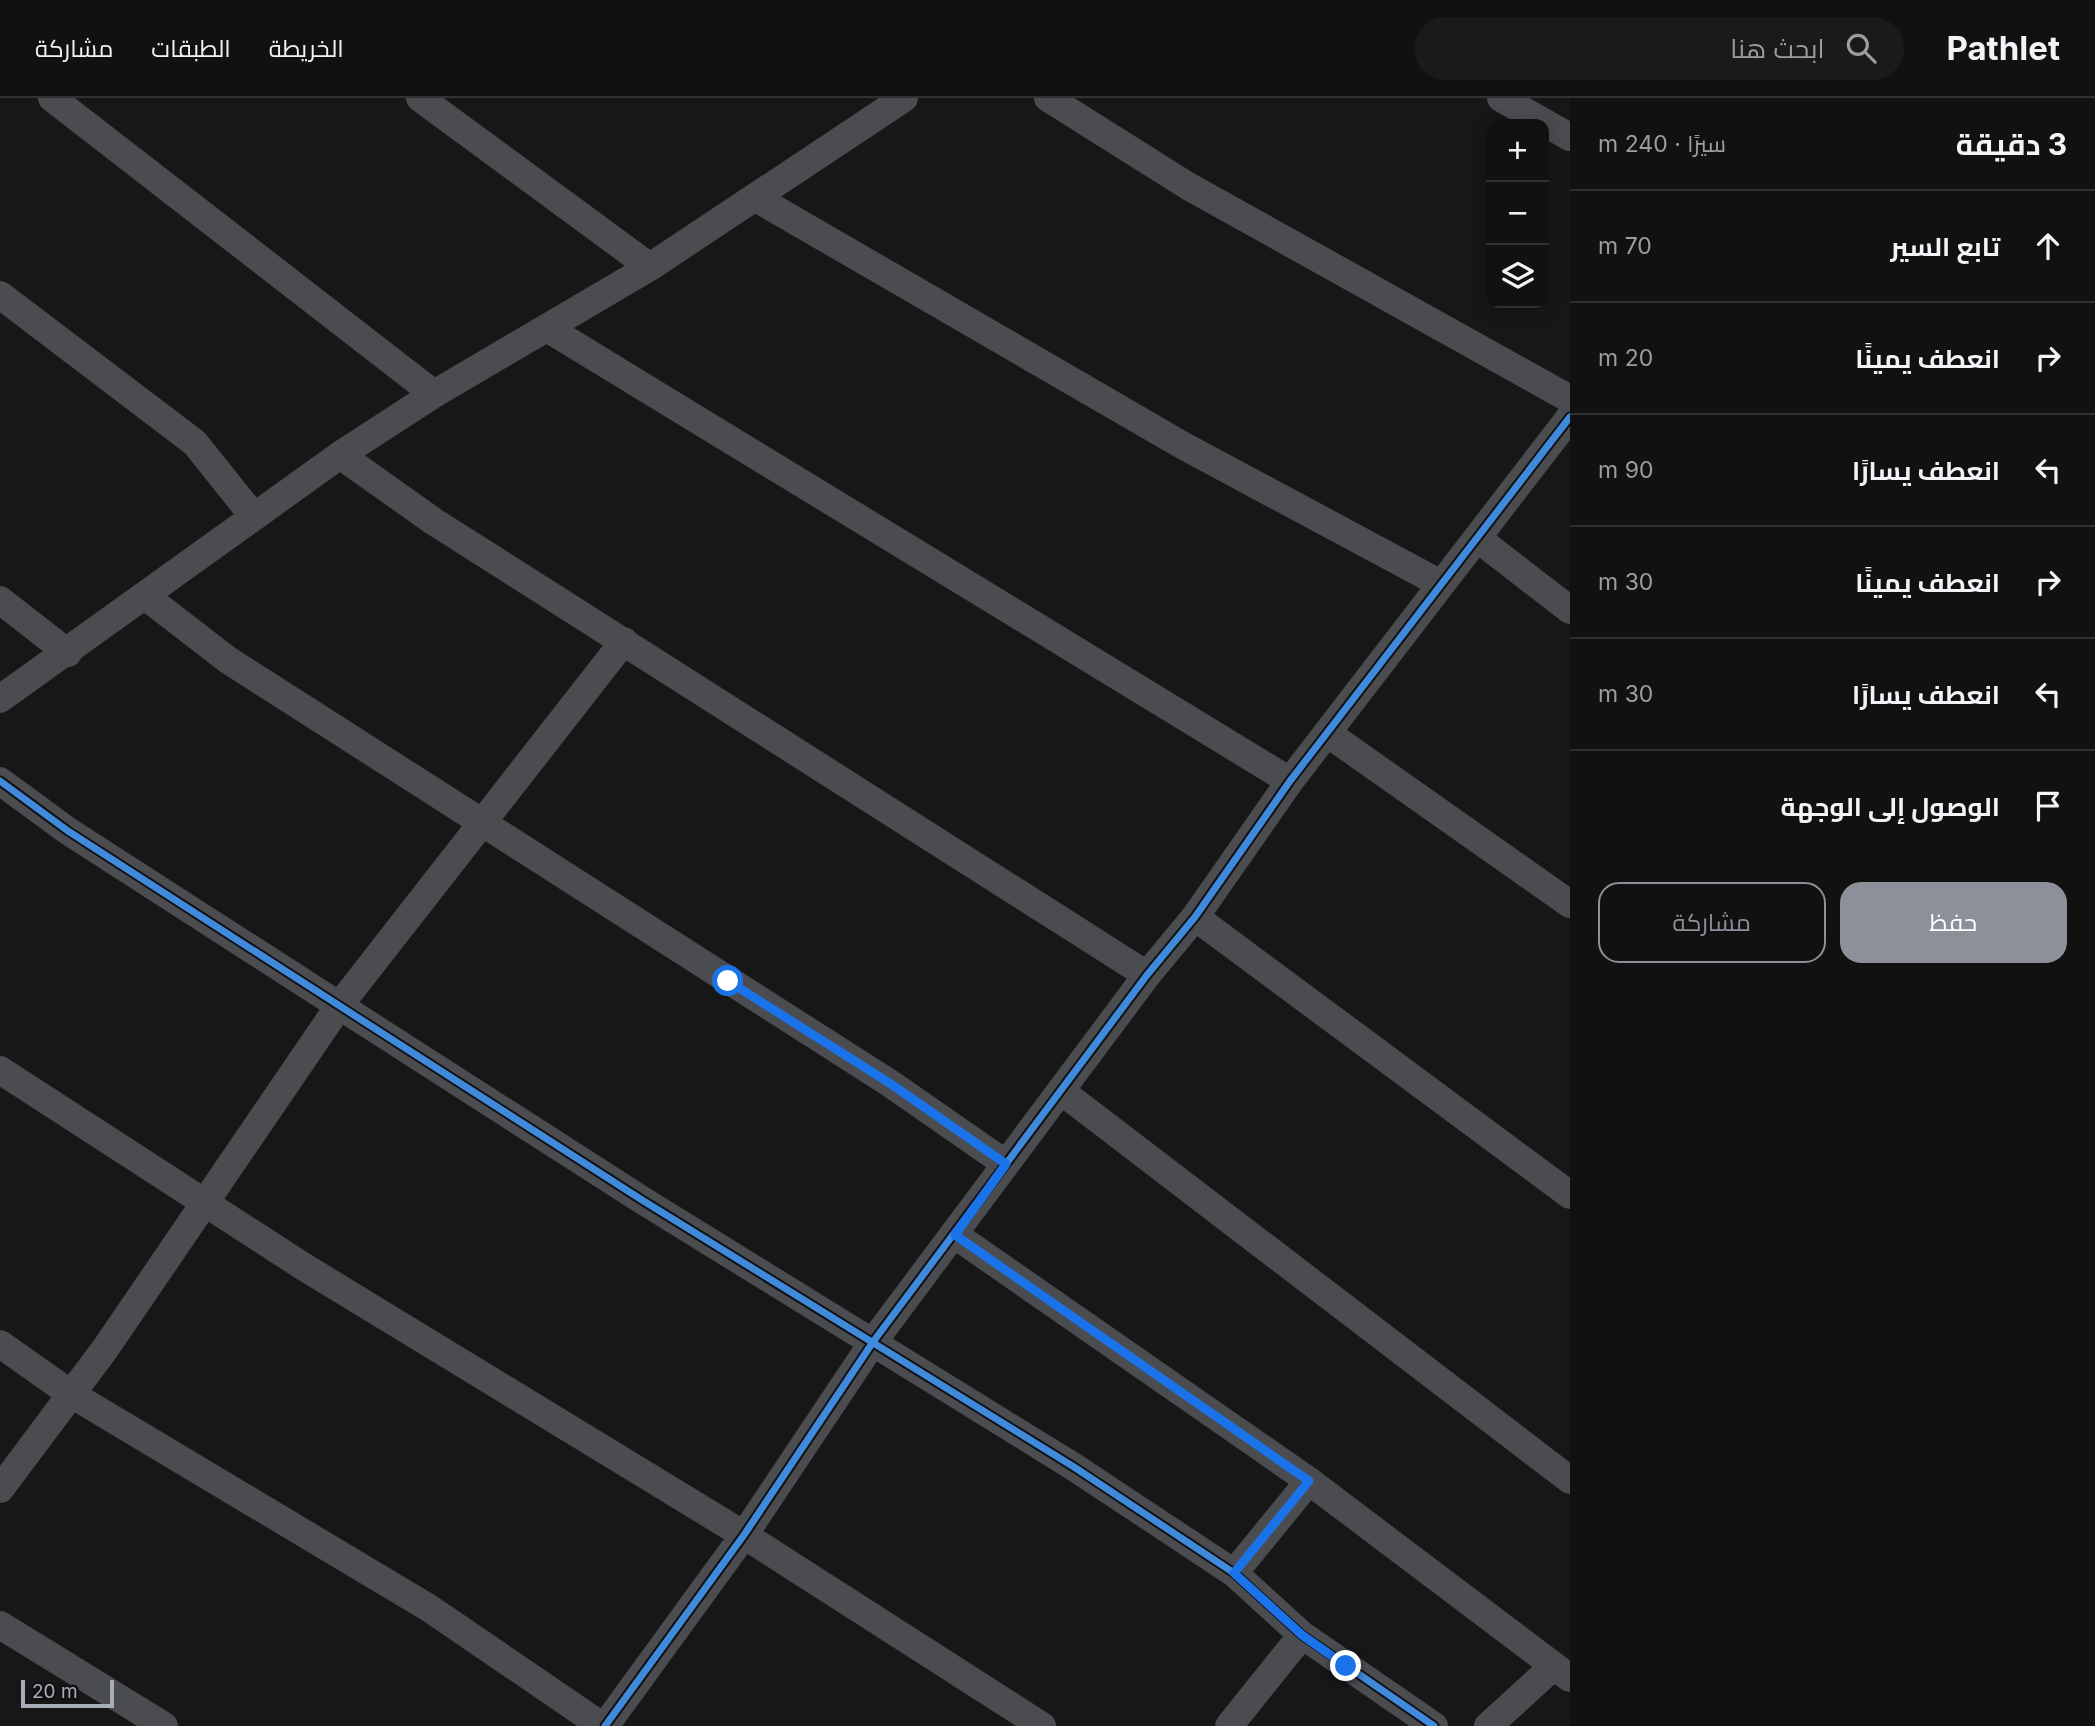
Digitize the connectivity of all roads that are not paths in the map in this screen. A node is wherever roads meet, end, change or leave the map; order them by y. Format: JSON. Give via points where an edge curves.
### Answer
{"nodes":[{"id":1,"x":52,"y":98,"type":"edge"},
{"id":2,"x":420,"y":98,"type":"edge"},
{"id":3,"x":1048,"y":98,"type":"edge"},
{"id":4,"x":1501,"y":98,"type":"edge"},
{"id":5,"x":892,"y":101,"type":"edge"},
{"id":6,"x":1570,"y":137,"type":"edge"},
{"id":7,"x":756,"y":198,"type":"junction"},
{"id":8,"x":650,"y":267,"type":"junction"},
{"id":9,"x":0,"y":295,"type":"edge"},
{"id":10,"x":547,"y":328,"type":"junction"},
{"id":11,"x":434,"y":394,"type":"junction"},
{"id":12,"x":1570,"y":399,"type":"edge"},
{"id":13,"x":1570,"y":417,"type":"edge"},
{"id":14,"x":340,"y":455,"type":"junction"},
{"id":15,"x":254,"y":517,"type":"junction"},
{"id":16,"x":1477,"y":538,"type":"junction"},
{"id":17,"x":1441,"y":584,"type":"junction"},
{"id":18,"x":145,"y":596,"type":"junction"},
{"id":19,"x":0,"y":600,"type":"edge"},
{"id":20,"x":1570,"y":610,"type":"edge"},
{"id":21,"x":624,"y":641,"type":"junction"},
{"id":22,"x":68,"y":653,"type":"junction"},
{"id":23,"x":0,"y":699,"type":"edge"},
{"id":24,"x":1327,"y":733,"type":"junction"},
{"id":25,"x":1290,"y":781,"type":"junction"},
{"id":26,"x":0,"y":782,"type":"edge"},
{"id":27,"x":481,"y":822,"type":"junction"},
{"id":28,"x":1570,"y":904,"type":"edge"},
{"id":29,"x":1195,"y":917,"type":"junction"},
{"id":30,"x":1147,"y":975,"type":"junction"},
{"id":31,"x":339,"y":1006,"type":"junction"},
{"id":32,"x":0,"y":1070,"type":"edge"},
{"id":33,"x":1061,"y":1091,"type":"junction"},
{"id":34,"x":1006,"y":1164,"type":"junction"},
{"id":35,"x":1570,"y":1195,"type":"edge"},
{"id":36,"x":205,"y":1203,"type":"junction"},
{"id":37,"x":955,"y":1235,"type":"junction"},
{"id":38,"x":873,"y":1342,"type":"junction"},
{"id":39,"x":0,"y":1344,"type":"edge"},
{"id":40,"x":71,"y":1394,"type":"junction"},
{"id":41,"x":1570,"y":1480,"type":"edge"},
{"id":42,"x":1309,"y":1481,"type":"junction"},
{"id":43,"x":0,"y":1489,"type":"edge"},
{"id":44,"x":744,"y":1535,"type":"junction"},
{"id":45,"x":1234,"y":1573,"type":"junction"},
{"id":46,"x":0,"y":1625,"type":"edge"},
{"id":47,"x":1302,"y":1635,"type":"junction"},
{"id":48,"x":1562,"y":1672,"type":"edge"},
{"id":49,"x":164,"y":1726,"type":"edge"},
{"id":50,"x":603,"y":1726,"type":"edge"},
{"id":51,"x":1042,"y":1726,"type":"edge"},
{"id":52,"x":1228,"y":1726,"type":"edge"},
{"id":53,"x":1434,"y":1726,"type":"edge"},
{"id":54,"x":1488,"y":1726,"type":"edge"}],
"edges":[{"from":1,"to":11,"type":"street"},
{"from":2,"to":8,"type":"street"},
{"from":3,"to":12,"type":"street","via":[[1200,193]]},
{"from":4,"to":6,"type":"street"},
{"from":5,"to":7,"type":"street"},
{"from":7,"to":8,"type":"street"},
{"from":7,"to":17,"type":"street","via":[[1182,446]]},
{"from":8,"to":10,"type":"street"},
{"from":9,"to":15,"type":"street","via":[[195,443]]},
{"from":10,"to":11,"type":"street"},
{"from":10,"to":25,"type":"street"},
{"from":11,"to":14,"type":"street"},
{"from":13,"to":16,"type":"street"},
{"from":14,"to":15,"type":"street"},
{"from":14,"to":21,"type":"street","via":[[433,521]]},
{"from":15,"to":18,"type":"street"},
{"from":16,"to":17,"type":"street"},
{"from":16,"to":20,"type":"street"},
{"from":17,"to":24,"type":"street"},
{"from":18,"to":22,"type":"street"},
{"from":18,"to":27,"type":"street","via":[[228,660]]},
{"from":19,"to":22,"type":"street"},
{"from":21,"to":27,"type":"street"},
{"from":21,"to":30,"type":"street"},
{"from":22,"to":23,"type":"street"},
{"from":24,"to":25,"type":"street"},
{"from":24,"to":28,"type":"street"},
{"from":25,"to":29,"type":"street"},
{"from":26,"to":31,"type":"street"},
{"from":27,"to":31,"type":"street"},
{"from":27,"to":34,"type":"street","via":[[891,1084]]},
{"from":29,"to":30,"type":"street"},
{"from":29,"to":35,"type":"street"},
{"from":30,"to":33,"type":"street"},
{"from":31,"to":36,"type":"street"},
{"from":31,"to":38,"type":"street"},
{"from":32,"to":36,"type":"street"},
{"from":33,"to":34,"type":"street"},
{"from":33,"to":41,"type":"street"},
{"from":34,"to":37,"type":"street"},
{"from":36,"to":40,"type":"street"},
{"from":36,"to":44,"type":"street"},
{"from":37,"to":38,"type":"street"},
{"from":37,"to":42,"type":"street"},
{"from":38,"to":44,"type":"street"},
{"from":38,"to":45,"type":"street"},
{"from":39,"to":40,"type":"street"},
{"from":40,"to":43,"type":"street"},
{"from":40,"to":50,"type":"street","via":[[429,1608]]},
{"from":42,"to":45,"type":"street"},
{"from":42,"to":48,"type":"street"},
{"from":44,"to":50,"type":"street"},
{"from":44,"to":51,"type":"street"},
{"from":45,"to":47,"type":"street"},
{"from":46,"to":49,"type":"street"},
{"from":47,"to":52,"type":"street"},
{"from":47,"to":53,"type":"street"},
{"from":48,"to":54,"type":"street"}]}
